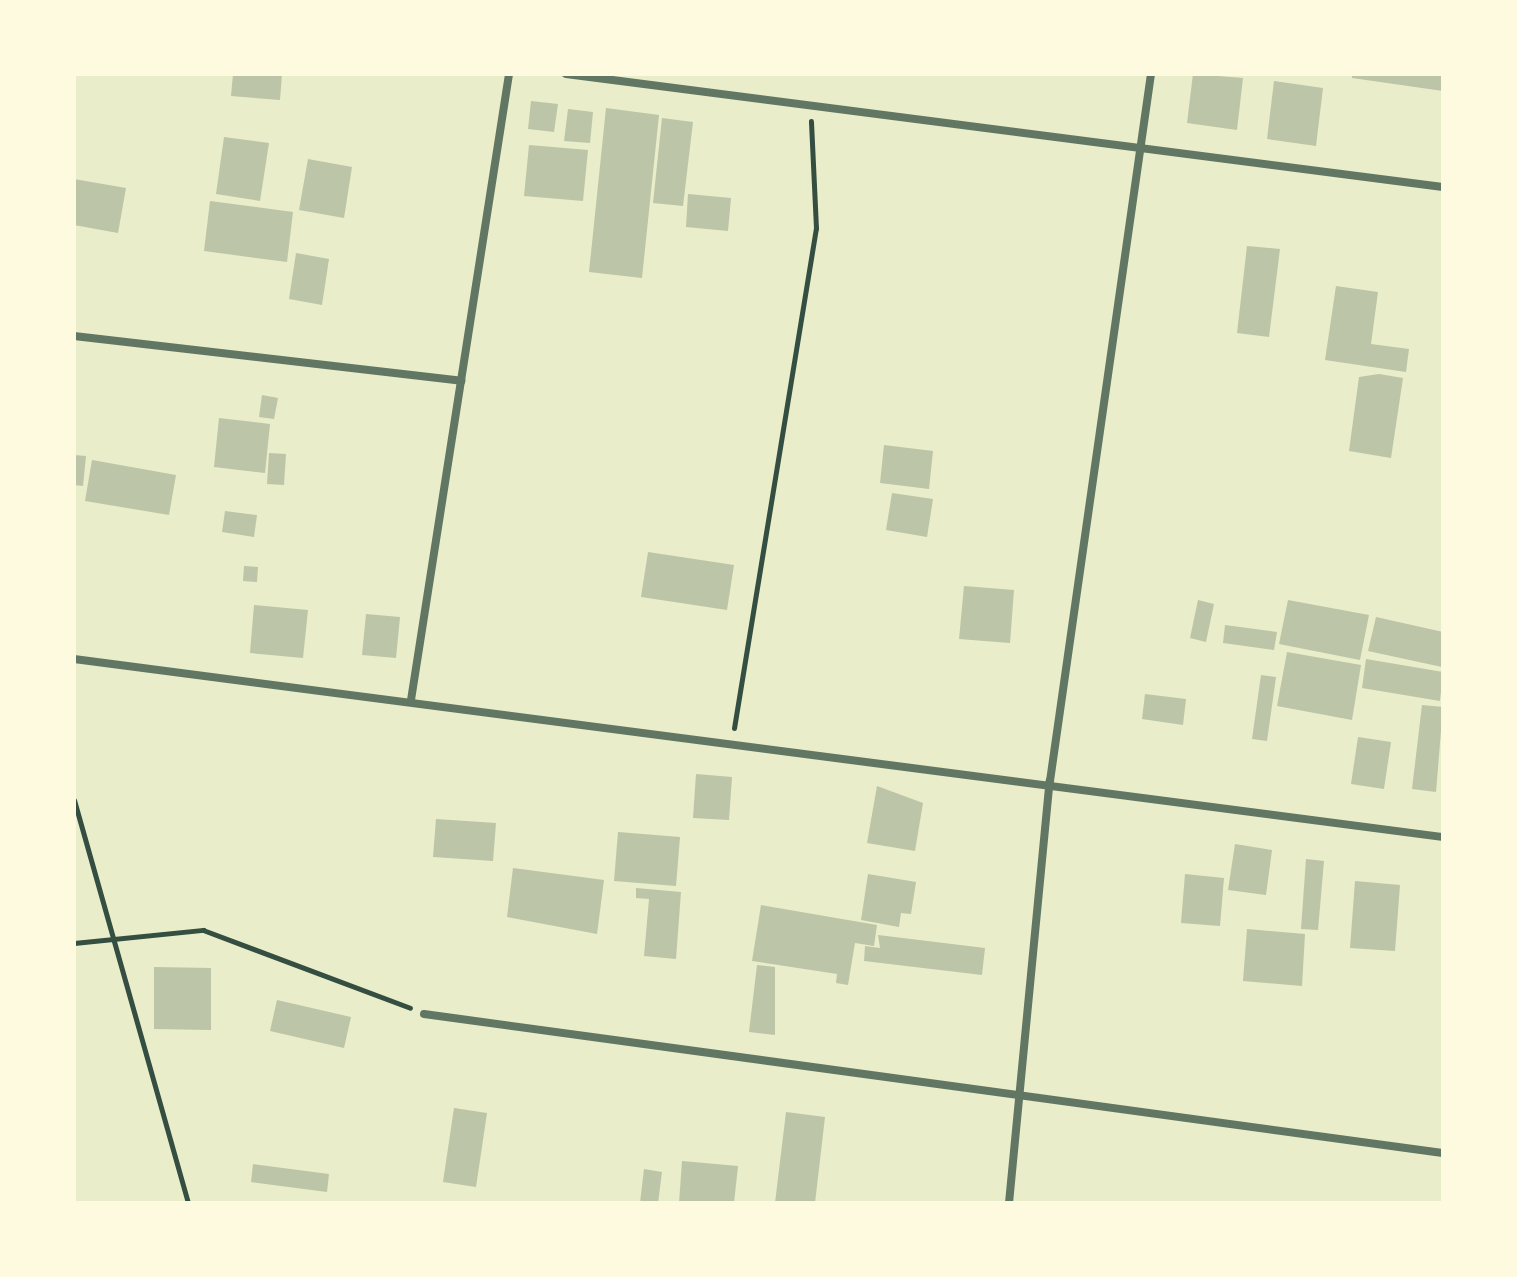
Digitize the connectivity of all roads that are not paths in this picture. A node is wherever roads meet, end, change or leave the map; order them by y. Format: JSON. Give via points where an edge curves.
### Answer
{"nodes":[{"id":1,"x":509,"y":74,"type":"edge"},
{"id":2,"x":566,"y":74,"type":"edge"},
{"id":3,"x":1151,"y":74,"type":"edge"},
{"id":4,"x":1142,"y":143,"type":"junction"},
{"id":5,"x":1443,"y":187,"type":"edge"},
{"id":6,"x":74,"y":336,"type":"edge"},
{"id":7,"x":461,"y":381,"type":"junction"},
{"id":8,"x":74,"y":659,"type":"edge"},
{"id":9,"x":411,"y":700,"type":"junction"},
{"id":10,"x":1050,"y":781,"type":"junction"},
{"id":11,"x":1443,"y":837,"type":"edge"},
{"id":12,"x":424,"y":1014,"type":"road end"},
{"id":13,"x":1020,"y":1091,"type":"junction"},
{"id":14,"x":1443,"y":1153,"type":"edge"},
{"id":15,"x":1009,"y":1203,"type":"edge"}],
"edges":[{"from":1,"to":7,"type":"street"},
{"from":2,"to":4,"type":"street"},
{"from":3,"to":4,"type":"street"},
{"from":4,"to":5,"type":"street"},
{"from":4,"to":10,"type":"street"},
{"from":6,"to":7,"type":"street"},
{"from":7,"to":9,"type":"street"},
{"from":8,"to":9,"type":"street"},
{"from":9,"to":10,"type":"street"},
{"from":10,"to":11,"type":"street"},
{"from":10,"to":13,"type":"street"},
{"from":12,"to":13,"type":"street"},
{"from":13,"to":14,"type":"street"},
{"from":13,"to":15,"type":"street"}]}
